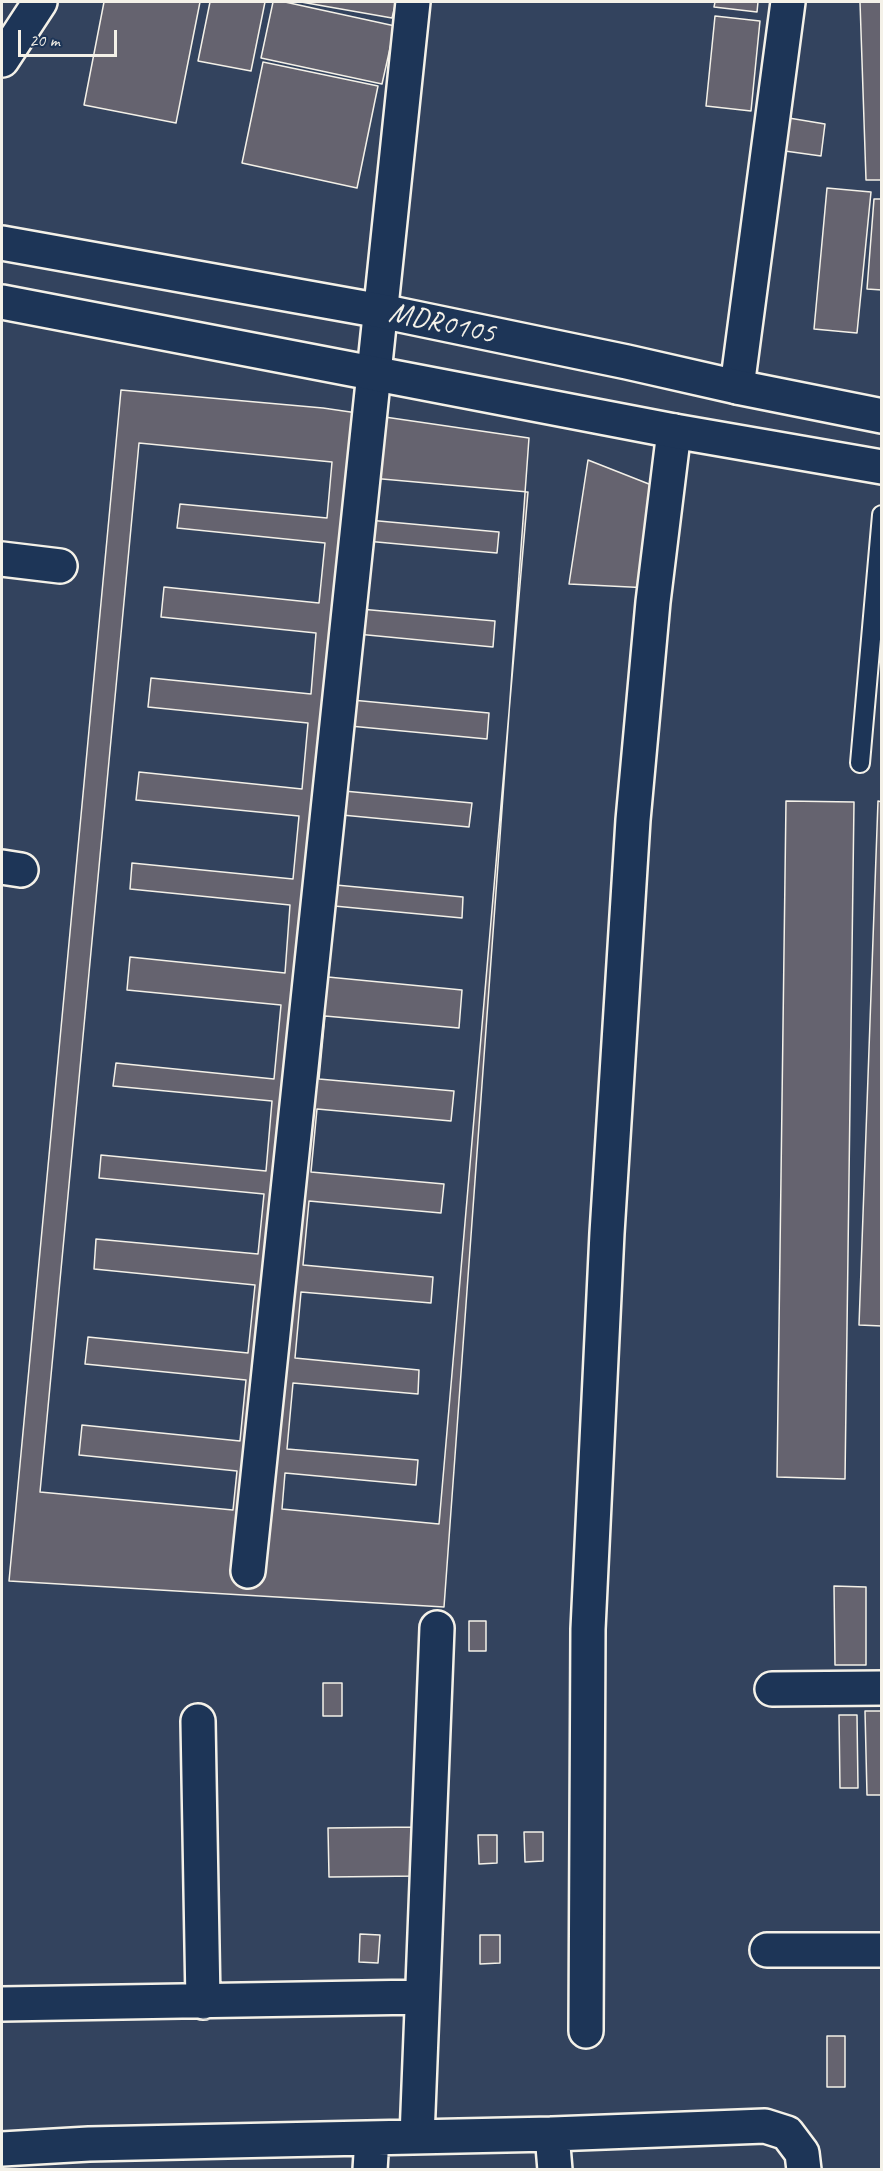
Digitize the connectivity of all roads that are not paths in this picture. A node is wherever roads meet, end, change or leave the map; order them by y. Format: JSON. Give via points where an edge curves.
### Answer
{"nodes":[{"id":1,"x":40,"y":2,"type":"edge"},
{"id":2,"x":413,"y":2,"type":"edge"},
{"id":3,"x":788,"y":2,"type":"edge"},
{"id":4,"x":2,"y":60,"type":"edge"},
{"id":5,"x":2,"y":243,"type":"edge"},
{"id":6,"x":2,"y":302,"type":"edge"},
{"id":7,"x":381,"y":311,"type":"junction"},
{"id":8,"x":375,"y":372,"type":"junction"},
{"id":9,"x":737,"y":387,"type":"junction"},
{"id":10,"x":882,"y":416,"type":"edge"},
{"id":11,"x":674,"y":431,"type":"junction"},
{"id":12,"x":882,"y":467,"type":"edge"},
{"id":13,"x":882,"y":515,"type":"edge"},
{"id":14,"x":2,"y":559,"type":"edge"},
{"id":15,"x":60,"y":566,"type":"dead end"},
{"id":16,"x":860,"y":763,"type":"dead end"},
{"id":17,"x":248,"y":1571,"type":"dead end"},
{"id":18,"x":437,"y":1628,"type":"dead end"},
{"id":19,"x":882,"y":1688,"type":"edge"},
{"id":20,"x":772,"y":1689,"type":"dead end"},
{"id":21,"x":198,"y":1721,"type":"dead end"},
{"id":22,"x":767,"y":1950,"type":"dead end"},
{"id":23,"x":882,"y":1950,"type":"edge"},
{"id":24,"x":422,"y":1997,"type":"junction"},
{"id":25,"x":203,"y":2002,"type":"junction"},
{"id":26,"x":2,"y":2004,"type":"edge"},
{"id":27,"x":586,"y":2031,"type":"dead end"},
{"id":28,"x":552,"y":2134,"type":"junction"},
{"id":29,"x":417,"y":2137,"type":"junction"},
{"id":30,"x":2,"y":2148,"type":"edge"},
{"id":31,"x":371,"y":2154,"type":"edge"},
{"id":32,"x":90,"y":2157,"type":"edge"},
{"id":33,"x":555,"y":2169,"type":"edge"},
{"id":34,"x":804,"y":2169,"type":"edge"}],
"edges":[{"from":1,"to":4,"type":"street"},
{"from":2,"to":7,"type":"street"},
{"from":3,"to":9,"type":"street"},
{"from":5,"to":7,"type":"street","name":"MDR0105"},
{"from":6,"to":8,"type":"street","number":"MDR0105"},
{"from":7,"to":8,"type":"street"},
{"from":7,"to":9,"type":"street","name":"MDR0105"},
{"from":8,"to":11,"type":"street","number":"MDR0105"},
{"from":8,"to":17,"type":"street"},
{"from":9,"to":10,"type":"street","name":"MDR0105"},
{"from":11,"to":12,"type":"street","number":"MDR0105"},
{"from":11,"to":27,"type":"street","via":[[652,602],[633,820],[607,1233],[588,1629]]},
{"from":13,"to":16,"type":"lane"},
{"from":14,"to":15,"type":"street"},
{"from":18,"to":24,"type":"street"},
{"from":19,"to":20,"type":"street"},
{"from":21,"to":25,"type":"street"},
{"from":22,"to":23,"type":"street"},
{"from":24,"to":25,"type":"street"},
{"from":24,"to":29,"type":"street"},
{"from":25,"to":26,"type":"street"},
{"from":28,"to":29,"type":"street"},
{"from":28,"to":33,"type":"street"},
{"from":28,"to":34,"type":"street","via":[[765,2126],[787,2133],[802,2153]]},
{"from":29,"to":31,"type":"street"},
{"from":30,"to":32,"type":"street"},
{"from":31,"to":32,"type":"street"}]}
